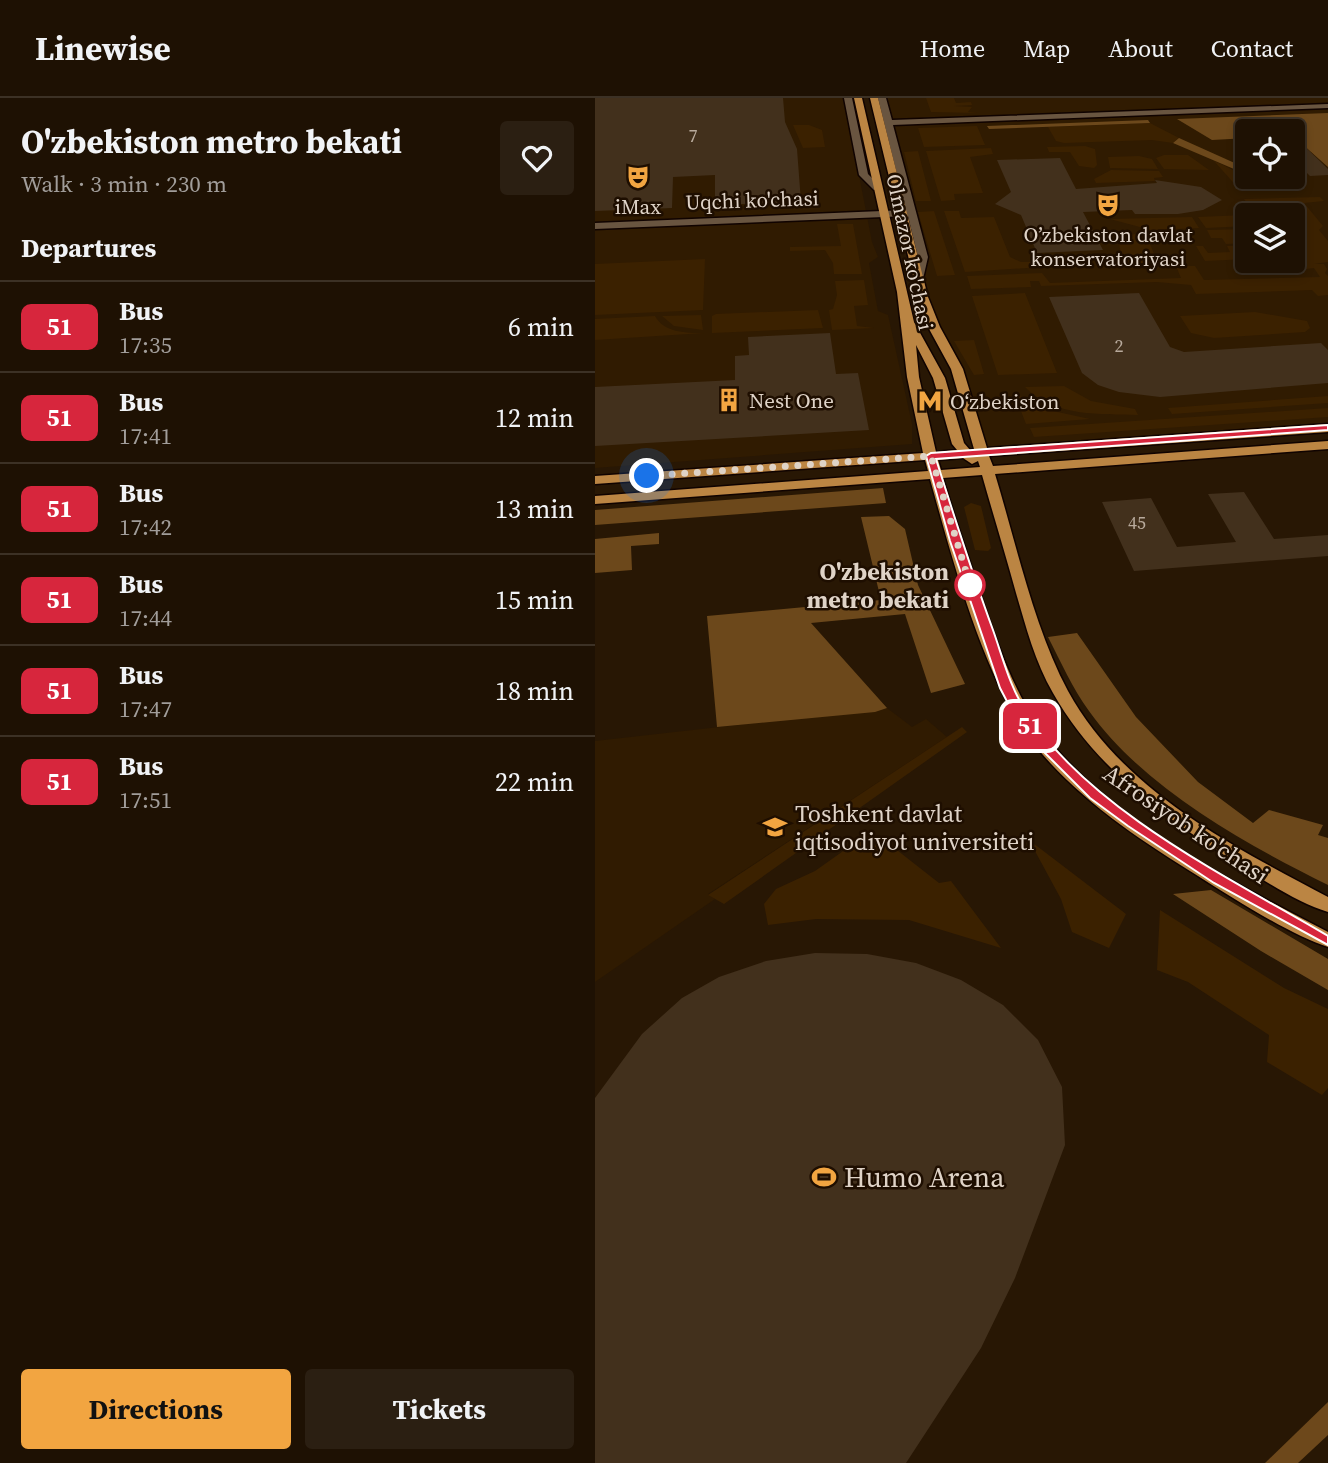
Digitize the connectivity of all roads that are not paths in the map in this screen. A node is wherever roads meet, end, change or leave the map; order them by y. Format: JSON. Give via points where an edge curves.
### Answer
{"nodes":[{"id":1,"x":848,"y":98,"type":"edge"},
{"id":2,"x":858,"y":98,"type":"edge"},
{"id":3,"x":874,"y":98,"type":"edge"},
{"id":4,"x":881,"y":98,"type":"edge"},
{"id":5,"x":1328,"y":106,"type":"edge"},
{"id":6,"x":887,"y":123,"type":"junction"},
{"id":7,"x":877,"y":188,"type":"junction"},
{"id":8,"x":906,"y":213,"type":"junction"},
{"id":9,"x":883,"y":214,"type":"junction"},
{"id":10,"x":595,"y":226,"type":"edge"},
{"id":11,"x":908,"y":321,"type":"junction"},
{"id":12,"x":1328,"y":428,"type":"edge"},
{"id":13,"x":1328,"y":444,"type":"edge"},
{"id":14,"x":981,"y":452,"type":"junction"},
{"id":15,"x":963,"y":454,"type":"junction"},
{"id":16,"x":931,"y":456,"type":"junction"},
{"id":17,"x":986,"y":471,"type":"junction"},
{"id":18,"x":936,"y":474,"type":"junction"},
{"id":19,"x":595,"y":480,"type":"edge"},
{"id":20,"x":595,"y":499,"type":"edge"},
{"id":21,"x":1328,"y":905,"type":"edge"},
{"id":22,"x":1328,"y":940,"type":"edge"}],
"edges":[{"from":1,"to":7,"type":"street","via":[[864,174]]},
{"from":2,"to":7,"type":"main road","name":"Olmazor ko'chasi"},
{"from":3,"to":8,"type":"main road"},
{"from":4,"to":6,"type":"street"},
{"from":5,"to":6,"type":"street"},
{"from":6,"to":8,"type":"street"},
{"from":7,"to":9,"type":"main road","name":"Olmazor ko'chasi"},
{"from":8,"to":9,"type":"street","name":"Uqchi ko'chasi"},
{"from":8,"to":14,"type":"main road","via":[[918,279],[931,320],[957,369]]},
{"from":9,"to":10,"type":"street","name":"Uqchi ko'chasi"},
{"from":9,"to":11,"type":"main road","name":"Olmazor ko'chasi"},
{"from":11,"to":15,"type":"main road","via":[[939,378]]},
{"from":11,"to":16,"type":"main road","name":"Olmazor ko'chasi","via":[[913,376]]},
{"from":12,"to":14,"type":"main road"},
{"from":13,"to":17,"type":"main road"},
{"from":14,"to":15,"type":"main road"},
{"from":14,"to":17,"type":"main road","name":"Afrosiyob ko'chasi"},
{"from":15,"to":16,"type":"main road"},
{"from":15,"to":17,"type":"main road"},
{"from":16,"to":18,"type":"main road","name":"Afrosiyob ko'chasi"},
{"from":16,"to":19,"type":"main road"},
{"from":17,"to":18,"type":"main road"},
{"from":17,"to":21,"type":"main road","name":"Afrosiyob ko'chasi","via":[[1051,678],[1085,731],[1171,811]]},
{"from":18,"to":20,"type":"main road"},
{"from":18,"to":22,"type":"main road","name":"Afrosiyob ko'chasi","via":[[1007,688],[1044,745],[1095,795],[1133,823]]}]}
